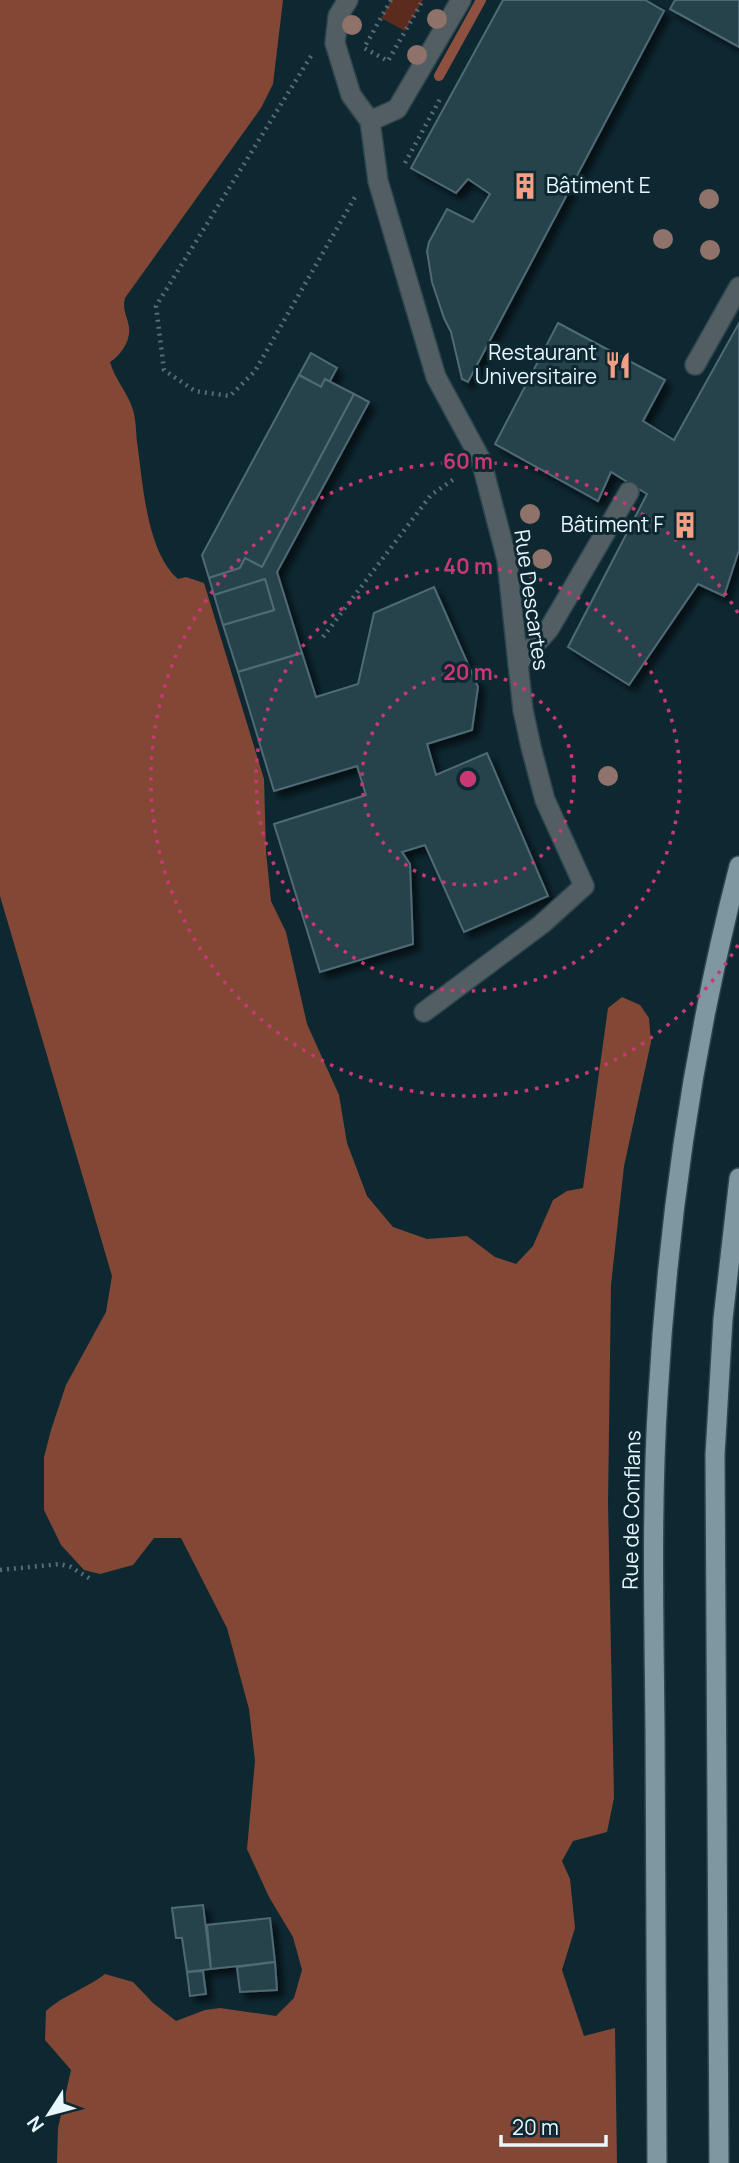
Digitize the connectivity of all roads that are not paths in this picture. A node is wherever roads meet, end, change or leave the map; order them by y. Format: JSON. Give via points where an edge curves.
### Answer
{"nodes":[{"id":1,"x":348,"y":0,"type":"edge"},
{"id":2,"x":461,"y":0,"type":"edge"},
{"id":3,"x":370,"y":121,"type":"junction"},
{"id":4,"x":739,"y":288,"type":"edge"},
{"id":5,"x":695,"y":365,"type":"dead end"},
{"id":6,"x":629,"y":492,"type":"dead end"},
{"id":7,"x":518,"y":663,"type":"junction"},
{"id":8,"x":739,"y":866,"type":"edge"},
{"id":9,"x":424,"y":1012,"type":"dead end"},
{"id":10,"x":739,"y":1178,"type":"edge"},
{"id":11,"x":657,"y":2163,"type":"edge"},
{"id":12,"x":719,"y":2163,"type":"edge"}],
"edges":[{"from":1,"to":3,"type":"street","via":[[338,16],[335,43],[351,95]]},
{"from":2,"to":3,"type":"street","via":[[397,109]]},
{"from":3,"to":7,"type":"street","name":"Rue Descartes","via":[[378,181],[436,377],[481,460],[507,560]]},
{"from":4,"to":5,"type":"street"},
{"from":6,"to":7,"type":"street","via":[[549,629]]},
{"from":7,"to":9,"type":"street","name":"Rue Descartes","via":[[523,710],[545,800],[584,886]]},
{"from":8,"to":11,"type":"main road","name":"Rue de Conflans","via":[[686,1120],[658,1383],[653,1537]]},
{"from":10,"to":12,"type":"main road","via":[[723,1319],[715,1455]]}]}
